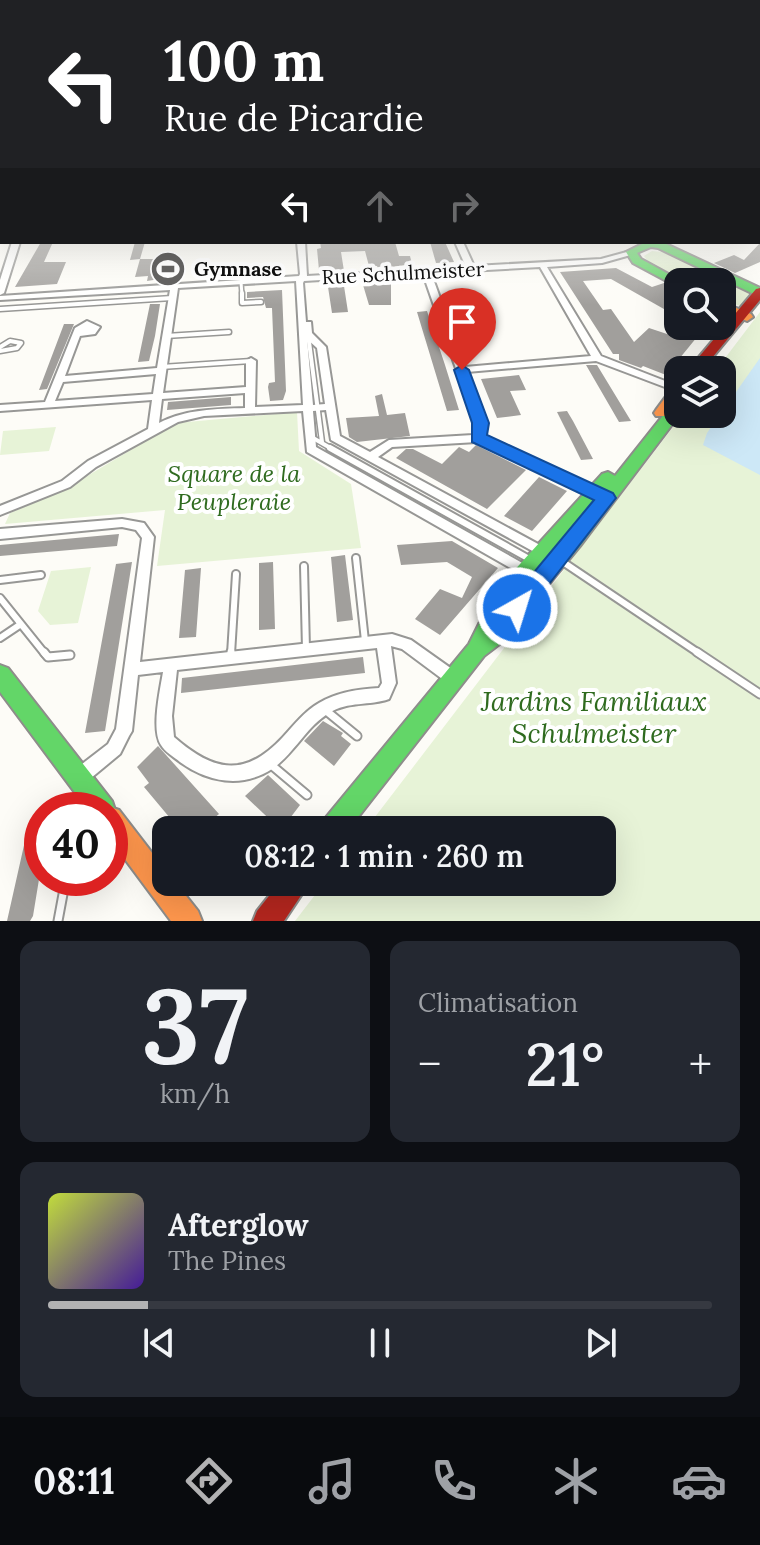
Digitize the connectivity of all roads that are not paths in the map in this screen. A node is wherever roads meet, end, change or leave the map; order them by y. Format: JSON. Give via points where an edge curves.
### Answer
{"nodes":[{"id":1,"x":15,"y":244,"type":"edge"},
{"id":2,"x":301,"y":244,"type":"edge"},
{"id":3,"x":308,"y":244,"type":"edge"},
{"id":4,"x":460,"y":244,"type":"edge"},
{"id":5,"x":633,"y":247,"type":"edge"},
{"id":6,"x":542,"y":264,"type":"junction"},
{"id":7,"x":471,"y":268,"type":"junction"},
{"id":8,"x":426,"y":271,"type":"junction"},
{"id":9,"x":664,"y":275,"type":"edge"},
{"id":10,"x":305,"y":278,"type":"junction"},
{"id":11,"x":241,"y":282,"type":"junction"},
{"id":12,"x":173,"y":292,"type":"junction"},
{"id":13,"x":760,"y":293,"type":"edge"},
{"id":14,"x":0,"y":295,"type":"edge"},
{"id":15,"x":760,"y":300,"type":"edge"},
{"id":16,"x":261,"y":302,"type":"dead end"},
{"id":17,"x":0,"y":309,"type":"edge"},
{"id":18,"x":736,"y":312,"type":"edge"},
{"id":19,"x":744,"y":316,"type":"junction"},
{"id":20,"x":229,"y":332,"type":"dead end"},
{"id":21,"x":77,"y":334,"type":"dead end"},
{"id":22,"x":308,"y":334,"type":"junction"},
{"id":23,"x":165,"y":336,"type":"junction"},
{"id":24,"x":708,"y":356,"type":"edge"},
{"id":25,"x":715,"y":356,"type":"edge"},
{"id":26,"x":597,"y":358,"type":"junction"},
{"id":27,"x":251,"y":361,"type":"joint"},
{"id":28,"x":160,"y":369,"type":"junction"},
{"id":29,"x":462,"y":370,"type":"junction"},
{"id":30,"x":61,"y":379,"type":"junction"},
{"id":31,"x":664,"y":384,"type":"edge"},
{"id":32,"x":250,"y":390,"type":"junction"},
{"id":33,"x":156,"y":396,"type":"junction"},
{"id":34,"x":50,"y":402,"type":"junction"},
{"id":35,"x":311,"y":407,"type":"junction"},
{"id":36,"x":328,"y":407,"type":"junction"},
{"id":37,"x":0,"y":408,"type":"edge"},
{"id":38,"x":664,"y":409,"type":"edge"},
{"id":39,"x":250,"y":410,"type":"junction"},
{"id":40,"x":664,"y":422,"type":"edge"},
{"id":41,"x":153,"y":430,"type":"junction"},
{"id":42,"x":309,"y":435,"type":"junction"},
{"id":43,"x":478,"y":438,"type":"junction"},
{"id":44,"x":329,"y":447,"type":"junction"},
{"id":45,"x":369,"y":458,"type":"junction"},
{"id":46,"x":601,"y":495,"type":"junction"},
{"id":47,"x":0,"y":511,"type":"edge"},
{"id":48,"x":0,"y":534,"type":"edge"},
{"id":49,"x":356,"y":558,"type":"dead end"},
{"id":50,"x":304,"y":566,"type":"dead end"},
{"id":51,"x":542,"y":566,"type":"junction"},
{"id":52,"x":236,"y":574,"type":"dead end"},
{"id":53,"x":41,"y":575,"type":"dead end"},
{"id":54,"x":0,"y":580,"type":"edge"},
{"id":55,"x":0,"y":598,"type":"edge"},
{"id":56,"x":21,"y":624,"type":"junction"},
{"id":57,"x":0,"y":638,"type":"edge"},
{"id":58,"x":383,"y":640,"type":"junction"},
{"id":59,"x":365,"y":642,"type":"junction"},
{"id":60,"x":306,"y":649,"type":"junction"},
{"id":61,"x":70,"y":655,"type":"dead end"},
{"id":62,"x":231,"y":657,"type":"junction"},
{"id":63,"x":171,"y":664,"type":"junction"},
{"id":64,"x":132,"y":669,"type":"junction"},
{"id":65,"x":0,"y":675,"type":"edge"},
{"id":66,"x":454,"y":679,"type":"junction"},
{"id":67,"x":760,"y":694,"type":"edge"},
{"id":68,"x":323,"y":709,"type":"junction"},
{"id":69,"x":357,"y":736,"type":"dead end"},
{"id":70,"x":268,"y":762,"type":"junction"},
{"id":71,"x":78,"y":778,"type":"junction"},
{"id":72,"x":89,"y":792,"type":"edge"},
{"id":73,"x":307,"y":795,"type":"dead end"},
{"id":74,"x":343,"y":816,"type":"edge"},
{"id":75,"x":128,"y":843,"type":"edge"},
{"id":76,"x":63,"y":896,"type":"edge"},
{"id":77,"x":286,"y":896,"type":"edge"},
{"id":78,"x":58,"y":921,"type":"edge"},
{"id":79,"x":188,"y":921,"type":"edge"},
{"id":80,"x":267,"y":921,"type":"edge"}],
"edges":[{"from":1,"to":14,"type":"street"},
{"from":2,"to":10,"type":"street"},
{"from":3,"to":10,"type":"street"},
{"from":4,"to":7,"type":"street"},
{"from":5,"to":6,"type":"street","name":"Rue Schulmeister","via":[[602,261]]},
{"from":5,"to":9,"type":"street","via":[[637,261]]},
{"from":5,"to":13,"type":"street","via":[[666,247]]},
{"from":6,"to":7,"type":"street","name":"Rue Schulmeister"},
{"from":6,"to":26,"type":"street"},
{"from":7,"to":8,"type":"street","name":"Rue Schulmeister"},
{"from":8,"to":10,"type":"street","name":"Rue Schulmeister"},
{"from":8,"to":29,"type":"street"},
{"from":10,"to":11,"type":"street","name":"Rue Schulmeister"},
{"from":10,"to":22,"type":"street"},
{"from":10,"to":35,"type":"street","via":[[299,283]]},
{"from":11,"to":12,"type":"street","name":"Rue Schulmeister"},
{"from":11,"to":16,"type":"lane","via":[[242,303]]},
{"from":12,"to":14,"type":"street","name":"Rue Schulmeister"},
{"from":12,"to":17,"type":"lane"},
{"from":12,"to":23,"type":"street"},
{"from":13,"to":19,"type":"street"},
{"from":15,"to":19,"type":"street"},
{"from":18,"to":19,"type":"street"},
{"from":19,"to":24,"type":"street"},
{"from":19,"to":25,"type":"street"},
{"from":20,"to":23,"type":"lane"},
{"from":21,"to":30,"type":"street"},
{"from":22,"to":35,"type":"lane"},
{"from":22,"to":36,"type":"street","via":[[321,347]]},
{"from":23,"to":28,"type":"street"},
{"from":26,"to":29,"type":"street"},
{"from":26,"to":31,"type":"street"},
{"from":27,"to":28,"type":"lane"},
{"from":27,"to":32,"type":"street"},
{"from":28,"to":30,"type":"street"},
{"from":28,"to":33,"type":"street"},
{"from":29,"to":43,"type":"street","via":[[480,423]]},
{"from":30,"to":34,"type":"street"},
{"from":32,"to":33,"type":"street"},
{"from":32,"to":39,"type":"street"},
{"from":33,"to":34,"type":"street"},
{"from":33,"to":41,"type":"street"},
{"from":34,"to":37,"type":"street"},
{"from":35,"to":36,"type":"street"},
{"from":35,"to":39,"type":"street"},
{"from":35,"to":42,"type":"street"},
{"from":35,"to":44,"type":"lane","via":[[318,435]]},
{"from":36,"to":45,"type":"street","via":[[335,438]]},
{"from":38,"to":46,"type":"street"},
{"from":39,"to":41,"type":"street","via":[[185,416]]},
{"from":40,"to":46,"type":"street"},
{"from":41,"to":47,"type":"street","via":[[94,460],[66,484]]},
{"from":42,"to":44,"type":"lane"},
{"from":42,"to":51,"type":"street","via":[[318,455]]},
{"from":43,"to":45,"type":"street","via":[[389,444]]},
{"from":43,"to":46,"type":"street"},
{"from":44,"to":51,"type":"lane"},
{"from":45,"to":51,"type":"street"},
{"from":46,"to":51,"type":"street"},
{"from":48,"to":64,"type":"street","via":[[122,523],[146,531]]},
{"from":49,"to":59,"type":"lane"},
{"from":50,"to":60,"type":"lane"},
{"from":51,"to":66,"type":"street","via":[[480,634],[477,650]]},
{"from":51,"to":67,"type":"lane"},
{"from":52,"to":62,"type":"lane"},
{"from":53,"to":54,"type":"lane"},
{"from":55,"to":56,"type":"lane"},
{"from":56,"to":57,"type":"lane"},
{"from":56,"to":61,"type":"lane","via":[[48,657]]},
{"from":58,"to":59,"type":"street"},
{"from":58,"to":66,"type":"street","via":[[406,644]]},
{"from":58,"to":68,"type":"street","via":[[389,683],[384,694],[341,700]]},
{"from":59,"to":60,"type":"street"},
{"from":60,"to":62,"type":"street"},
{"from":62,"to":63,"type":"street"},
{"from":63,"to":64,"type":"street"},
{"from":63,"to":70,"type":"street","via":[[164,716],[167,741],[210,771],[245,772]]},
{"from":64,"to":71,"type":"street","via":[[119,742]]},
{"from":65,"to":71,"type":"street"},
{"from":66,"to":74,"type":"street"},
{"from":68,"to":69,"type":"lane"},
{"from":68,"to":70,"type":"street"},
{"from":70,"to":73,"type":"lane"},
{"from":71,"to":72,"type":"street"},
{"from":75,"to":79,"type":"street"},
{"from":76,"to":78,"type":"lane"},
{"from":77,"to":80,"type":"street"}]}
